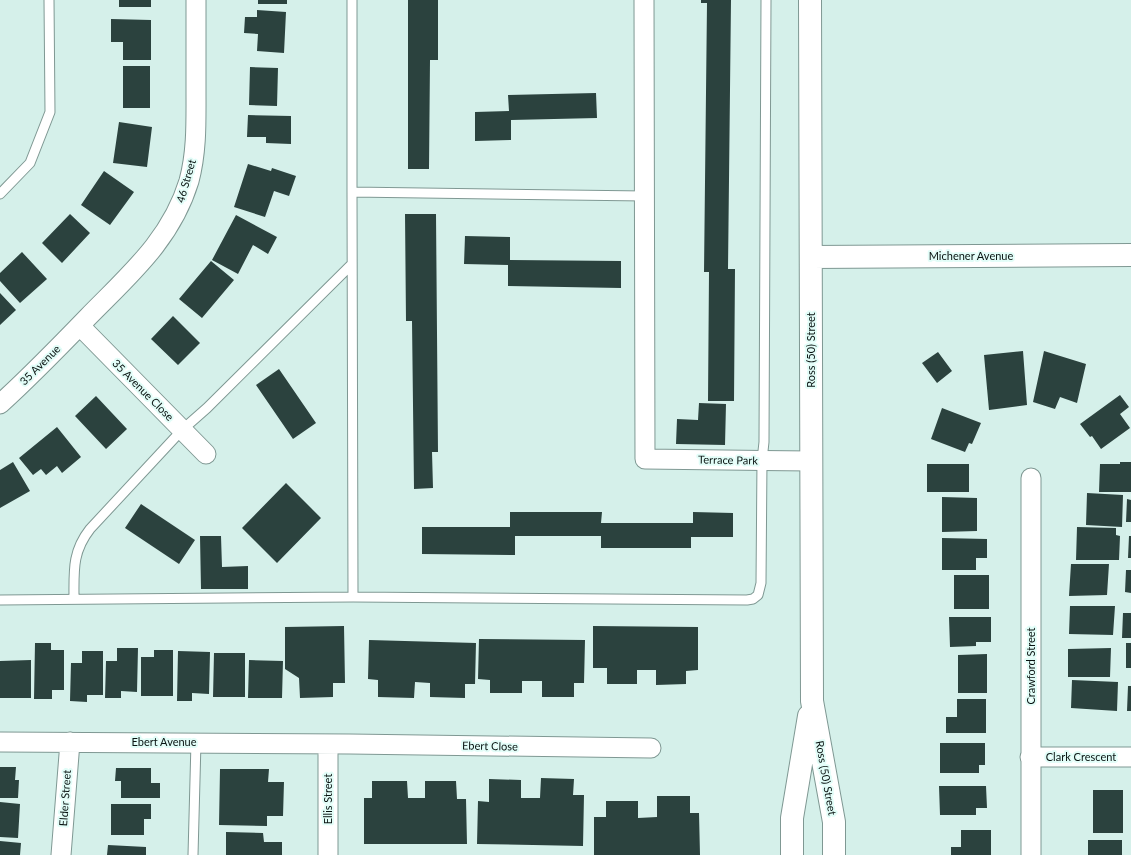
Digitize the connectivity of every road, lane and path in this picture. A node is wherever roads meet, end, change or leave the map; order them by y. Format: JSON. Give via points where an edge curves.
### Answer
{"nodes":[{"id":1,"x":49,"y":0,"type":"edge"},
{"id":2,"x":196,"y":0,"type":"edge"},
{"id":3,"x":352,"y":0,"type":"edge"},
{"id":4,"x":644,"y":0,"type":"edge"},
{"id":5,"x":766,"y":0,"type":"edge"},
{"id":6,"x":810,"y":0,"type":"edge"},
{"id":7,"x":352,"y":192,"type":"junction"},
{"id":8,"x":0,"y":194,"type":"edge"},
{"id":9,"x":645,"y":196,"type":"junction"},
{"id":10,"x":1131,"y":254,"type":"edge"},
{"id":11,"x":811,"y":257,"type":"junction"},
{"id":12,"x":352,"y":264,"type":"junction"},
{"id":13,"x":80,"y":326,"type":"junction"},
{"id":14,"x":0,"y":404,"type":"edge"},
{"id":15,"x":182,"y":430,"type":"junction"},
{"id":16,"x":206,"y":454,"type":"dead end"},
{"id":17,"x":762,"y":460,"type":"junction"},
{"id":18,"x":811,"y":461,"type":"junction"},
{"id":19,"x":1031,"y":478,"type":"dead end"},
{"id":20,"x":353,"y":597,"type":"junction"},
{"id":21,"x":0,"y":600,"type":"edge"},
{"id":22,"x":74,"y":600,"type":"junction"},
{"id":23,"x":812,"y":701,"type":"junction"},
{"id":24,"x":0,"y":742,"type":"edge"},
{"id":25,"x":70,"y":742,"type":"junction"},
{"id":26,"x":196,"y":742,"type":"junction"},
{"id":27,"x":328,"y":744,"type":"junction"},
{"id":28,"x":651,"y":748,"type":"dead end"},
{"id":29,"x":1030,"y":757,"type":"junction"},
{"id":30,"x":1131,"y":757,"type":"edge"},
{"id":31,"x":61,"y":855,"type":"edge"},
{"id":32,"x":193,"y":855,"type":"edge"},
{"id":33,"x":328,"y":855,"type":"edge"},
{"id":34,"x":792,"y":855,"type":"edge"},
{"id":35,"x":834,"y":855,"type":"edge"},
{"id":36,"x":1031,"y":855,"type":"edge"}],
"edges":[{"from":1,"to":8,"type":"lane","via":[[50,112],[30,163]]},
{"from":2,"to":13,"type":"street","name":"46 Street","via":[[195,152],[182,201],[172,223],[148,256]]},
{"from":3,"to":7,"type":"lane"},
{"from":4,"to":9,"type":"street"},
{"from":5,"to":17,"type":"lane"},
{"from":6,"to":11,"type":"main road","name":"Ross (50) Street"},
{"from":7,"to":9,"type":"lane"},
{"from":7,"to":12,"type":"lane"},
{"from":9,"to":17,"type":"street","name":"Terrace Park","via":[[645,459]]},
{"from":10,"to":11,"type":"main road","name":"Michener Avenue"},
{"from":11,"to":18,"type":"main road","name":"Ross (50) Street"},
{"from":12,"to":15,"type":"lane"},
{"from":12,"to":20,"type":"lane"},
{"from":13,"to":14,"type":"street","name":"35 Avenue"},
{"from":13,"to":15,"type":"street","name":"35 Avenue Close"},
{"from":15,"to":16,"type":"street","name":"35 Avenue Close"},
{"from":15,"to":22,"type":"lane","via":[[82,540],[74,565]]},
{"from":17,"to":18,"type":"street","name":"Terrace Park"},
{"from":17,"to":20,"type":"lane","via":[[761,584],[758,595],[753,599]]},
{"from":18,"to":23,"type":"main road","name":"Ross (50) Street"},
{"from":19,"to":29,"type":"street","name":"Crawford Street"},
{"from":20,"to":22,"type":"lane"},
{"from":21,"to":22,"type":"lane"},
{"from":23,"to":34,"type":"main road","name":"Ross (50) Street","via":[[792,818]]},
{"from":23,"to":35,"type":"main road","name":"Ross (50) Street","via":[[834,822]]},
{"from":24,"to":25,"type":"street","name":"Ebert Avenue"},
{"from":25,"to":26,"type":"street","name":"Ebert Avenue"},
{"from":25,"to":31,"type":"street","name":"Elder Street"},
{"from":26,"to":27,"type":"street","name":"Ebert Avenue"},
{"from":26,"to":32,"type":"lane"},
{"from":27,"to":28,"type":"street","name":"Ebert Close"},
{"from":27,"to":33,"type":"street","name":"Ellis Street"},
{"from":29,"to":30,"type":"street","name":"Clark Crescent"},
{"from":29,"to":36,"type":"street","name":"Crawford Street"}]}
